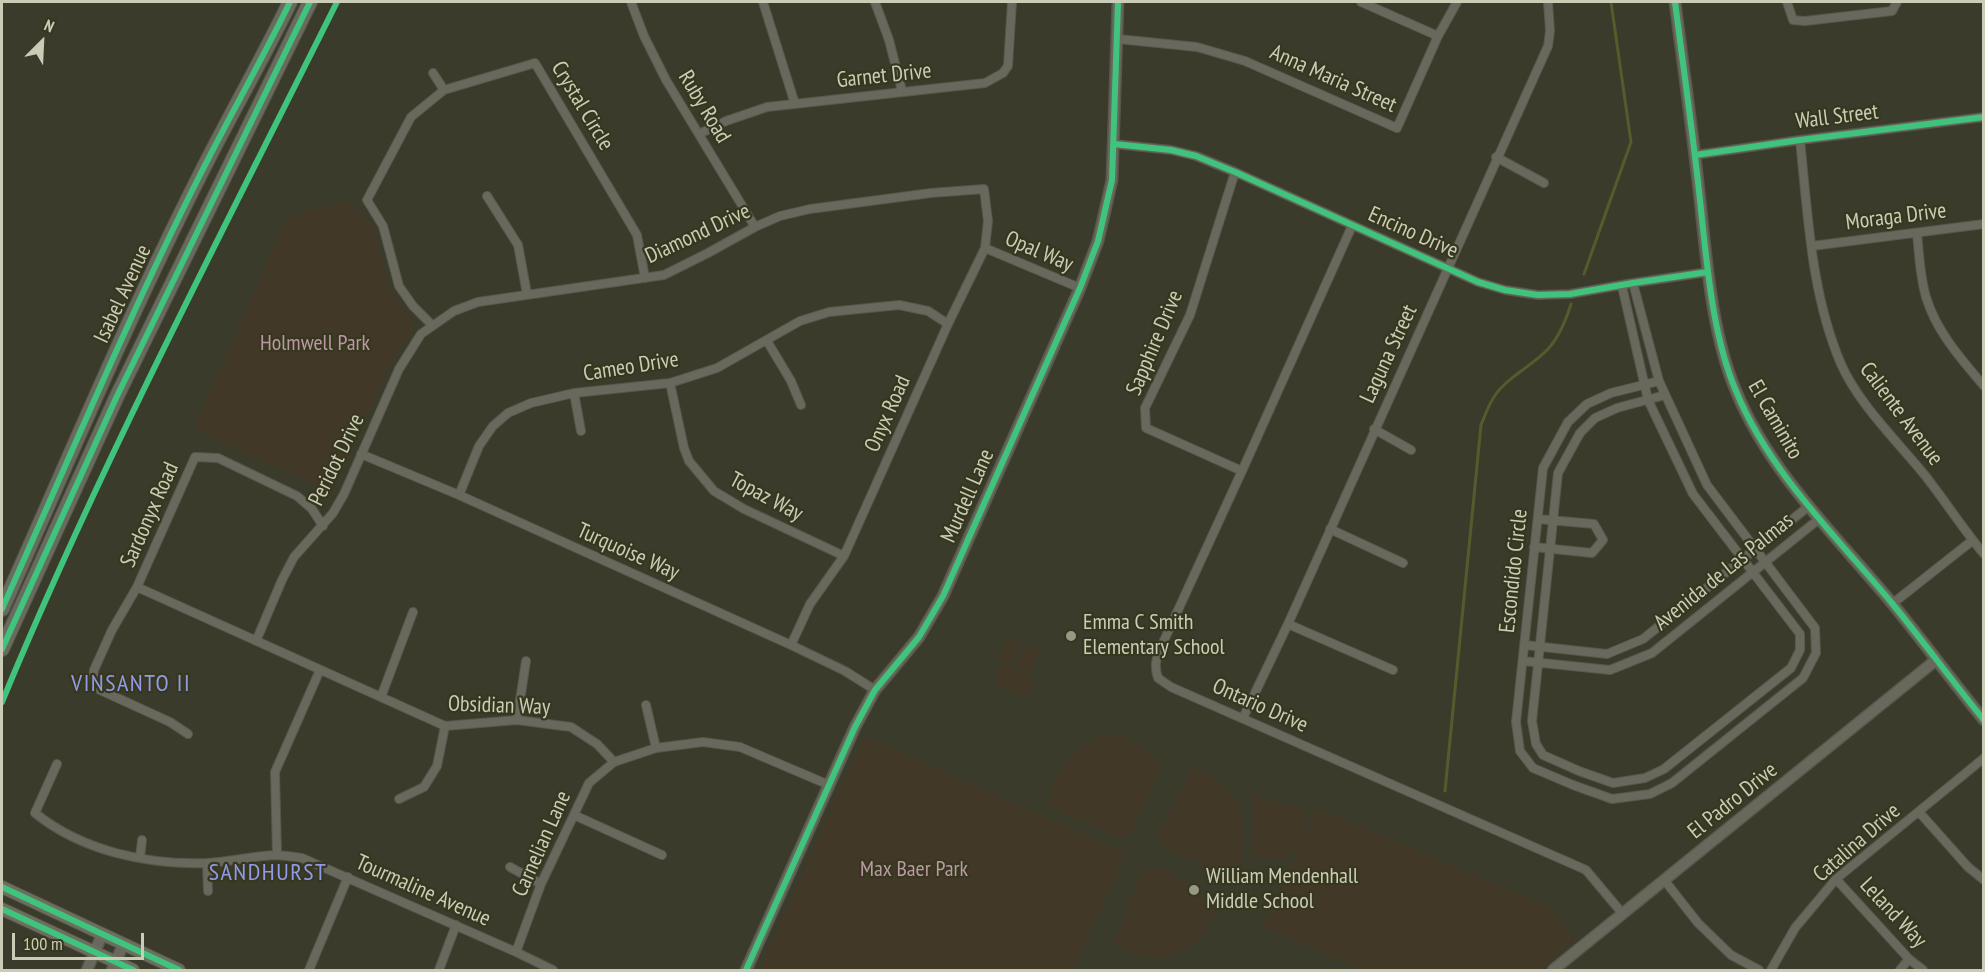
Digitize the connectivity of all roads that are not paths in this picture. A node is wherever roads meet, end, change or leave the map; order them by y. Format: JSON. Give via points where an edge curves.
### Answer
{"nodes":[{"id":1,"x":290,"y":2,"type":"edge"},
{"id":2,"x":310,"y":2,"type":"edge"},
{"id":3,"x":631,"y":2,"type":"edge"},
{"id":4,"x":763,"y":2,"type":"edge"},
{"id":5,"x":875,"y":2,"type":"edge"},
{"id":6,"x":1012,"y":2,"type":"edge"},
{"id":7,"x":1118,"y":2,"type":"edge"},
{"id":8,"x":1361,"y":2,"type":"edge"},
{"id":9,"x":1457,"y":2,"type":"edge"},
{"id":10,"x":1548,"y":2,"type":"edge"},
{"id":11,"x":1675,"y":2,"type":"edge"},
{"id":12,"x":1787,"y":2,"type":"edge"},
{"id":13,"x":1897,"y":2,"type":"edge"},
{"id":14,"x":1438,"y":36,"type":"junction"},
{"id":15,"x":1118,"y":39,"type":"junction"},
{"id":16,"x":433,"y":73,"type":"dead end"},
{"id":17,"x":444,"y":90,"type":"junction"},
{"id":18,"x":902,"y":91,"type":"junction"},
{"id":19,"x":795,"y":104,"type":"junction"},
{"id":20,"x":1983,"y":117,"type":"edge"},
{"id":21,"x":699,"y":134,"type":"junction"},
{"id":22,"x":1800,"y":140,"type":"junction"},
{"id":23,"x":1114,"y":144,"type":"junction"},
{"id":24,"x":1695,"y":156,"type":"junction"},
{"id":25,"x":1496,"y":157,"type":"junction"},
{"id":26,"x":1235,"y":172,"type":"junction"},
{"id":27,"x":1544,"y":183,"type":"dead end"},
{"id":28,"x":984,"y":189,"type":"joint"},
{"id":29,"x":487,"y":196,"type":"dead end"},
{"id":30,"x":1983,"y":224,"type":"edge"},
{"id":31,"x":1352,"y":226,"type":"junction"},
{"id":32,"x":754,"y":227,"type":"junction"},
{"id":33,"x":1917,"y":233,"type":"junction"},
{"id":34,"x":1812,"y":246,"type":"junction"},
{"id":35,"x":985,"y":248,"type":"junction"},
{"id":36,"x":1448,"y":269,"type":"junction"},
{"id":37,"x":1708,"y":272,"type":"junction"},
{"id":38,"x":645,"y":278,"type":"junction"},
{"id":39,"x":1633,"y":283,"type":"junction"},
{"id":40,"x":1622,"y":286,"type":"junction"},
{"id":41,"x":1080,"y":288,"type":"junction"},
{"id":42,"x":527,"y":294,"type":"junction"},
{"id":43,"x":948,"y":324,"type":"junction"},
{"id":44,"x":432,"y":325,"type":"junction"},
{"id":45,"x":767,"y":341,"type":"junction"},
{"id":46,"x":1659,"y":381,"type":"junction"},
{"id":47,"x":670,"y":383,"type":"junction"},
{"id":48,"x":1644,"y":385,"type":"junction"},
{"id":49,"x":1983,"y":386,"type":"edge"},
{"id":50,"x":574,"y":393,"type":"junction"},
{"id":51,"x":1665,"y":395,"type":"junction"},
{"id":52,"x":1648,"y":400,"type":"junction"},
{"id":53,"x":801,"y":405,"type":"dead end"},
{"id":54,"x":1374,"y":429,"type":"junction"},
{"id":55,"x":581,"y":431,"type":"dead end"},
{"id":56,"x":1411,"y":450,"type":"dead end"},
{"id":57,"x":362,"y":454,"type":"junction"},
{"id":58,"x":1242,"y":471,"type":"junction"},
{"id":59,"x":459,"y":495,"type":"junction"},
{"id":60,"x":1809,"y":506,"type":"junction"},
{"id":61,"x":1538,"y":519,"type":"junction"},
{"id":62,"x":1819,"y":519,"type":"junction"},
{"id":63,"x":1554,"y":521,"type":"junction"},
{"id":64,"x":323,"y":526,"type":"junction"},
{"id":65,"x":1330,"y":529,"type":"junction"},
{"id":66,"x":1973,"y":540,"type":"junction"},
{"id":67,"x":1534,"y":547,"type":"junction"},
{"id":68,"x":1550,"y":549,"type":"junction"},
{"id":69,"x":1755,"y":550,"type":"junction"},
{"id":70,"x":1983,"y":554,"type":"edge"},
{"id":71,"x":844,"y":556,"type":"junction"},
{"id":72,"x":1742,"y":560,"type":"junction"},
{"id":73,"x":1765,"y":562,"type":"junction"},
{"id":74,"x":1403,"y":563,"type":"dead end"},
{"id":75,"x":1752,"y":572,"type":"junction"},
{"id":76,"x":137,"y":587,"type":"junction"},
{"id":77,"x":1892,"y":604,"type":"junction"},
{"id":78,"x":2,"y":609,"type":"edge"},
{"id":79,"x":413,"y":612,"type":"dead end"},
{"id":80,"x":1288,"y":624,"type":"junction"},
{"id":81,"x":1643,"y":639,"type":"junction"},
{"id":82,"x":256,"y":641,"type":"junction"},
{"id":83,"x":791,"y":645,"type":"junction"},
{"id":84,"x":1525,"y":645,"type":"junction"},
{"id":85,"x":1541,"y":646,"type":"junction"},
{"id":86,"x":2,"y":649,"type":"edge"},
{"id":87,"x":1652,"y":653,"type":"junction"},
{"id":88,"x":1936,"y":660,"type":"junction"},
{"id":89,"x":526,"y":661,"type":"dead end"},
{"id":90,"x":1523,"y":661,"type":"junction"},
{"id":91,"x":1539,"y":662,"type":"junction"},
{"id":92,"x":320,"y":670,"type":"junction"},
{"id":93,"x":1393,"y":670,"type":"dead end"},
{"id":94,"x":875,"y":690,"type":"junction"},
{"id":95,"x":381,"y":697,"type":"junction"},
{"id":96,"x":1747,"y":703,"type":"junction"},
{"id":97,"x":646,"y":705,"type":"dead end"},
{"id":98,"x":1756,"y":716,"type":"junction"},
{"id":99,"x":1243,"y":718,"type":"junction"},
{"id":100,"x":517,"y":720,"type":"junction"},
{"id":101,"x":1983,"y":720,"type":"edge"},
{"id":102,"x":445,"y":726,"type":"junction"},
{"id":103,"x":188,"y":734,"type":"dead end"},
{"id":104,"x":656,"y":748,"type":"junction"},
{"id":105,"x":1983,"y":758,"type":"edge"},
{"id":106,"x":614,"y":762,"type":"junction"},
{"id":107,"x":57,"y":764,"type":"dead end"},
{"id":108,"x":1579,"y":771,"type":"junction"},
{"id":109,"x":829,"y":785,"type":"junction"},
{"id":110,"x":1573,"y":785,"type":"junction"},
{"id":111,"x":399,"y":799,"type":"dead end"},
{"id":112,"x":1919,"y":812,"type":"junction"},
{"id":113,"x":574,"y":815,"type":"junction"},
{"id":114,"x":142,"y":840,"type":"dead end"},
{"id":115,"x":276,"y":855,"type":"junction"},
{"id":116,"x":662,"y":855,"type":"dead end"},
{"id":117,"x":140,"y":858,"type":"junction"},
{"id":118,"x":207,"y":863,"type":"junction"},
{"id":119,"x":510,"y":867,"type":"dead end"},
{"id":120,"x":348,"y":877,"type":"junction"},
{"id":121,"x":1836,"y":879,"type":"junction"},
{"id":122,"x":1983,"y":880,"type":"edge"},
{"id":123,"x":1665,"y":881,"type":"junction"},
{"id":124,"x":541,"y":884,"type":"junction"},
{"id":125,"x":2,"y":887,"type":"edge"},
{"id":126,"x":207,"y":891,"type":"dead end"},
{"id":127,"x":2,"y":909,"type":"edge"},
{"id":128,"x":1622,"y":913,"type":"junction"},
{"id":129,"x":456,"y":925,"type":"junction"},
{"id":130,"x":102,"y":935,"type":"junction"},
{"id":131,"x":123,"y":945,"type":"junction"},
{"id":132,"x":94,"y":952,"type":"junction"},
{"id":133,"x":516,"y":952,"type":"junction"},
{"id":134,"x":1909,"y":959,"type":"junction"},
{"id":135,"x":113,"y":966,"type":"edge"},
{"id":136,"x":87,"y":970,"type":"edge"},
{"id":137,"x":133,"y":970,"type":"edge"},
{"id":138,"x":179,"y":970,"type":"edge"},
{"id":139,"x":309,"y":970,"type":"edge"},
{"id":140,"x":439,"y":970,"type":"edge"},
{"id":141,"x":553,"y":970,"type":"edge"},
{"id":142,"x":746,"y":970,"type":"edge"},
{"id":143,"x":1553,"y":970,"type":"edge"},
{"id":144,"x":1759,"y":970,"type":"edge"},
{"id":145,"x":1772,"y":970,"type":"edge"},
{"id":146,"x":1900,"y":970,"type":"edge"},
{"id":147,"x":1923,"y":970,"type":"edge"}],
"edges":[{"from":1,"to":78,"type":"highway","name":"Isabel Avenue","via":[[134,310]]},
{"from":2,"to":86,"type":"highway","name":"Isabel Avenue","via":[[117,396]]},
{"from":3,"to":21,"type":"street","name":"Ruby Road","via":[[666,80]]},
{"from":4,"to":19,"type":"street"},
{"from":5,"to":18,"type":"street"},
{"from":6,"to":18,"type":"street","name":"Garnet Drive","via":[[1011,53],[1003,73],[985,82]]},
{"from":7,"to":15,"type":"street","name":"Murdell Lane"},
{"from":8,"to":14,"type":"street"},
{"from":9,"to":14,"type":"street","name":"Anna Maria Street"},
{"from":10,"to":25,"type":"street","name":"Laguna Street","via":[[1548,45]]},
{"from":11,"to":24,"type":"street","name":"El Caminito"},
{"from":12,"to":13,"type":"street","via":[[1793,20],[1805,21],[1892,11]]},
{"from":14,"to":15,"type":"street","name":"Anna Maria Street","via":[[1397,128],[1245,60],[1197,47]]},
{"from":15,"to":23,"type":"street","name":"Murdell Lane"},
{"from":16,"to":17,"type":"street"},
{"from":17,"to":38,"type":"street","name":"Crystal Circle","via":[[536,63],[637,235]]},
{"from":17,"to":44,"type":"street","name":"Crystal Circle","via":[[411,117],[367,200],[383,226],[399,286]]},
{"from":18,"to":19,"type":"street","name":"Garnet Drive"},
{"from":19,"to":21,"type":"street","name":"Garnet Drive","via":[[752,111]]},
{"from":20,"to":22,"type":"street","name":"Wall Street"},
{"from":21,"to":32,"type":"street","name":"Ruby Road"},
{"from":22,"to":24,"type":"street","name":"Wall Street"},
{"from":22,"to":34,"type":"street","name":"Caliente Avenue"},
{"from":23,"to":26,"type":"street","name":"Encino Drive","via":[[1171,150]]},
{"from":23,"to":41,"type":"street","name":"Murdell Lane","via":[[1105,213]]},
{"from":24,"to":37,"type":"street","name":"El Caminito"},
{"from":25,"to":27,"type":"street"},
{"from":25,"to":36,"type":"street","name":"Laguna Street"},
{"from":26,"to":31,"type":"street","name":"Encino Drive"},
{"from":26,"to":58,"type":"street","name":"Sapphire Drive","via":[[1190,315],[1145,408],[1146,428]]},
{"from":28,"to":32,"type":"street","name":"Diamond Drive","via":[[810,209]]},
{"from":28,"to":35,"type":"street","name":"Onyx Road","via":[[988,221]]},
{"from":29,"to":42,"type":"street","via":[[518,245]]},
{"from":30,"to":33,"type":"street","name":"Moraga Drive"},
{"from":31,"to":36,"type":"street","name":"Encino Drive"},
{"from":31,"to":58,"type":"street","name":"Ontario Drive"},
{"from":32,"to":38,"type":"street","name":"Diamond Drive","via":[[686,264]]},
{"from":33,"to":34,"type":"street","name":"Moraga Drive"},
{"from":33,"to":49,"type":"street","via":[[1926,296],[1936,322]]},
{"from":34,"to":66,"type":"street","name":"Caliente Avenue","via":[[1817,291],[1842,366],[1860,396]]},
{"from":35,"to":41,"type":"street","name":"Opal Way"},
{"from":35,"to":43,"type":"street","name":"Onyx Road"},
{"from":36,"to":40,"type":"street","name":"Encino Drive","via":[[1505,290],[1538,295]]},
{"from":36,"to":54,"type":"street","name":"Laguna Street"},
{"from":37,"to":39,"type":"street","name":"Encino Drive"},
{"from":37,"to":60,"type":"street","name":"El Caminito","via":[[1722,347],[1735,389],[1766,448]]},
{"from":38,"to":42,"type":"street","name":"Diamond Drive"},
{"from":39,"to":40,"type":"street","name":"Encino Drive"},
{"from":39,"to":46,"type":"street","name":"Escondido Circle"},
{"from":40,"to":48,"type":"street","name":"Escondido Circle"},
{"from":41,"to":94,"type":"street","name":"Murdell Lane","via":[[940,603],[919,637]]},
{"from":42,"to":44,"type":"street","name":"Diamond Drive","via":[[478,302]]},
{"from":43,"to":45,"type":"street","name":"Cameo Drive","via":[[928,311],[899,305],[829,312],[800,321]]},
{"from":43,"to":71,"type":"street","name":"Onyx Road"},
{"from":44,"to":57,"type":"street","name":"Peridot Drive","via":[[421,334],[399,369]]},
{"from":45,"to":47,"type":"street","name":"Cameo Drive","via":[[717,368]]},
{"from":45,"to":53,"type":"street"},
{"from":46,"to":48,"type":"street","name":"Escondido Circle"},
{"from":46,"to":51,"type":"street","name":"Escondido Circle"},
{"from":47,"to":50,"type":"street","name":"Cameo Drive"},
{"from":47,"to":71,"type":"street","name":"Topaz Way","via":[[689,461],[714,491]]},
{"from":48,"to":52,"type":"street","name":"Escondido Circle"},
{"from":48,"to":61,"type":"street","name":"Escondido Circle","via":[[1587,404],[1568,422],[1543,468]]},
{"from":50,"to":55,"type":"street"},
{"from":50,"to":59,"type":"street","name":"Cameo Drive","via":[[531,403],[508,413],[493,426],[479,446]]},
{"from":51,"to":52,"type":"street","name":"Escondido Circle"},
{"from":51,"to":69,"type":"street","name":"Escondido Circle","via":[[1707,485]]},
{"from":52,"to":63,"type":"street","name":"Escondido Circle","via":[[1595,418],[1580,433],[1558,473]]},
{"from":52,"to":72,"type":"street","name":"Escondido Circle","via":[[1694,494]]},
{"from":54,"to":56,"type":"street"},
{"from":54,"to":65,"type":"street","name":"Laguna Street"},
{"from":57,"to":59,"type":"street","name":"Turquoise Way"},
{"from":57,"to":64,"type":"street","name":"Peridot Drive","via":[[344,494]]},
{"from":58,"to":99,"type":"street","name":"Ontario Drive","via":[[1161,647],[1155,669],[1158,678],[1172,687]]},
{"from":59,"to":83,"type":"street","name":"Turquoise Way"},
{"from":60,"to":62,"type":"street","name":"El Caminito"},
{"from":60,"to":69,"type":"street","name":"Avenida de Las Palmas"},
{"from":61,"to":63,"type":"street"},
{"from":61,"to":67,"type":"street","name":"Escondido Circle"},
{"from":62,"to":73,"type":"street","name":"Avenida de Las Palmas"},
{"from":62,"to":77,"type":"street","name":"El Caminito"},
{"from":63,"to":68,"type":"street","name":"Escondido Circle"},
{"from":63,"to":68,"type":"street","via":[[1594,524],[1603,540],[1592,553]]},
{"from":64,"to":76,"type":"street","name":"Sardonyx Road","via":[[297,496],[218,458],[195,457]]},
{"from":64,"to":82,"type":"street","name":"Peridot Drive","via":[[294,557]]},
{"from":65,"to":74,"type":"street"},
{"from":65,"to":80,"type":"street","name":"Laguna Street"},
{"from":66,"to":70,"type":"street","name":"Caliente Avenue"},
{"from":66,"to":77,"type":"street"},
{"from":67,"to":68,"type":"street"},
{"from":67,"to":84,"type":"street","name":"Escondido Circle"},
{"from":68,"to":85,"type":"street","name":"Escondido Circle"},
{"from":69,"to":72,"type":"street","name":"Avenida de Las Palmas"},
{"from":69,"to":73,"type":"street","name":"Escondido Circle"},
{"from":71,"to":83,"type":"street","name":"Onyx Road","via":[[810,604]]},
{"from":72,"to":75,"type":"street","name":"Escondido Circle"},
{"from":72,"to":81,"type":"street","name":"Avenida de Las Palmas"},
{"from":73,"to":75,"type":"street","name":"Avenida de Las Palmas"},
{"from":73,"to":98,"type":"street","name":"Escondido Circle","via":[[1815,628],[1816,653],[1803,678]]},
{"from":75,"to":87,"type":"street","name":"Avenida de Las Palmas"},
{"from":75,"to":96,"type":"street","name":"Escondido Circle","via":[[1800,634],[1800,650],[1791,668]]},
{"from":76,"to":82,"type":"street","name":"Obsidian Way"},
{"from":76,"to":103,"type":"street","name":"Sardonyx Road","via":[[105,645],[93,675],[95,683],[105,693]]},
{"from":77,"to":88,"type":"street","name":"El Caminito"},
{"from":79,"to":95,"type":"street"},
{"from":80,"to":93,"type":"street"},
{"from":80,"to":99,"type":"street","name":"Laguna Street"},
{"from":81,"to":85,"type":"street","name":"Avenida de Las Palmas","via":[[1608,654]]},
{"from":81,"to":87,"type":"street","name":"Avenida de Las Palmas"},
{"from":82,"to":92,"type":"street","name":"Obsidian Way"},
{"from":83,"to":94,"type":"street","name":"Turquoise Way"},
{"from":84,"to":85,"type":"street","name":"Avenida de Las Palmas"},
{"from":84,"to":90,"type":"street","name":"Escondido Circle"},
{"from":85,"to":91,"type":"street","name":"Escondido Circle"},
{"from":87,"to":91,"type":"street","name":"Avenida de Las Palmas","via":[[1610,670]]},
{"from":88,"to":101,"type":"street","name":"El Caminito"},
{"from":88,"to":123,"type":"street","name":"El Padro Drive"},
{"from":89,"to":100,"type":"street"},
{"from":90,"to":91,"type":"street","name":"Avenida de Las Palmas"},
{"from":90,"to":110,"type":"street","name":"Escondido Circle","via":[[1516,722],[1520,751],[1533,768]]},
{"from":91,"to":108,"type":"street","name":"Escondido Circle","via":[[1532,721],[1536,744],[1543,755]]},
{"from":92,"to":95,"type":"street","name":"Obsidian Way"},
{"from":92,"to":115,"type":"street","via":[[275,772]]},
{"from":94,"to":109,"type":"street","name":"Murdell Lane"},
{"from":95,"to":102,"type":"street","name":"Obsidian Way"},
{"from":96,"to":98,"type":"street"},
{"from":96,"to":108,"type":"street","name":"Escondido Circle","via":[[1664,769],[1645,778],[1613,783]]},
{"from":97,"to":104,"type":"street"},
{"from":98,"to":110,"type":"street","name":"Escondido Circle","via":[[1672,783],[1650,794],[1612,799]]},
{"from":99,"to":128,"type":"street","name":"Ontario Drive","via":[[1586,870]]},
{"from":100,"to":102,"type":"street","name":"Obsidian Way"},
{"from":100,"to":106,"type":"street","name":"Obsidian Way","via":[[571,727],[597,744]]},
{"from":102,"to":111,"type":"street","via":[[437,766],[424,787]]},
{"from":104,"to":106,"type":"street"},
{"from":104,"to":109,"type":"street","via":[[703,742],[740,747]]},
{"from":105,"to":112,"type":"street","name":"Catalina Drive"},
{"from":106,"to":113,"type":"street","name":"Carnelian Lane","via":[[589,783]]},
{"from":107,"to":117,"type":"street","name":"Tourmaline Avenue","via":[[35,813],[49,824],[93,844]]},
{"from":108,"to":110,"type":"street"},
{"from":109,"to":142,"type":"street","name":"Murdell Lane"},
{"from":112,"to":121,"type":"street","name":"Catalina Drive"},
{"from":112,"to":122,"type":"street"},
{"from":113,"to":116,"type":"street"},
{"from":113,"to":124,"type":"street","name":"Carnelian Lane"},
{"from":114,"to":117,"type":"street"},
{"from":115,"to":118,"type":"street","name":"Tourmaline Avenue"},
{"from":115,"to":120,"type":"street","name":"Tourmaline Avenue","via":[[302,858]]},
{"from":117,"to":118,"type":"street","name":"Tourmaline Avenue"},
{"from":118,"to":126,"type":"street"},
{"from":119,"to":124,"type":"street"},
{"from":120,"to":129,"type":"street","name":"Tourmaline Avenue"},
{"from":120,"to":139,"type":"street"},
{"from":121,"to":134,"type":"street","name":"Leland Way"},
{"from":121,"to":145,"type":"street","name":"Catalina Drive","via":[[1795,928]]},
{"from":123,"to":128,"type":"street","name":"El Padro Drive"},
{"from":123,"to":144,"type":"street","via":[[1731,955]]},
{"from":124,"to":133,"type":"street","name":"Carnelian Lane"},
{"from":125,"to":130,"type":"main road"},
{"from":127,"to":132,"type":"main road"},
{"from":128,"to":143,"type":"street","name":"El Padro Drive"},
{"from":129,"to":133,"type":"street","name":"Tourmaline Avenue"},
{"from":129,"to":140,"type":"street"},
{"from":130,"to":131,"type":"main road"},
{"from":130,"to":132,"type":"street"},
{"from":131,"to":135,"type":"street"},
{"from":131,"to":138,"type":"main road"},
{"from":132,"to":135,"type":"main road"},
{"from":132,"to":136,"type":"street"},
{"from":133,"to":141,"type":"street","name":"Tourmaline Avenue"},
{"from":134,"to":146,"type":"street"},
{"from":134,"to":147,"type":"street","name":"Leland Way"},
{"from":135,"to":137,"type":"main road"}]}
